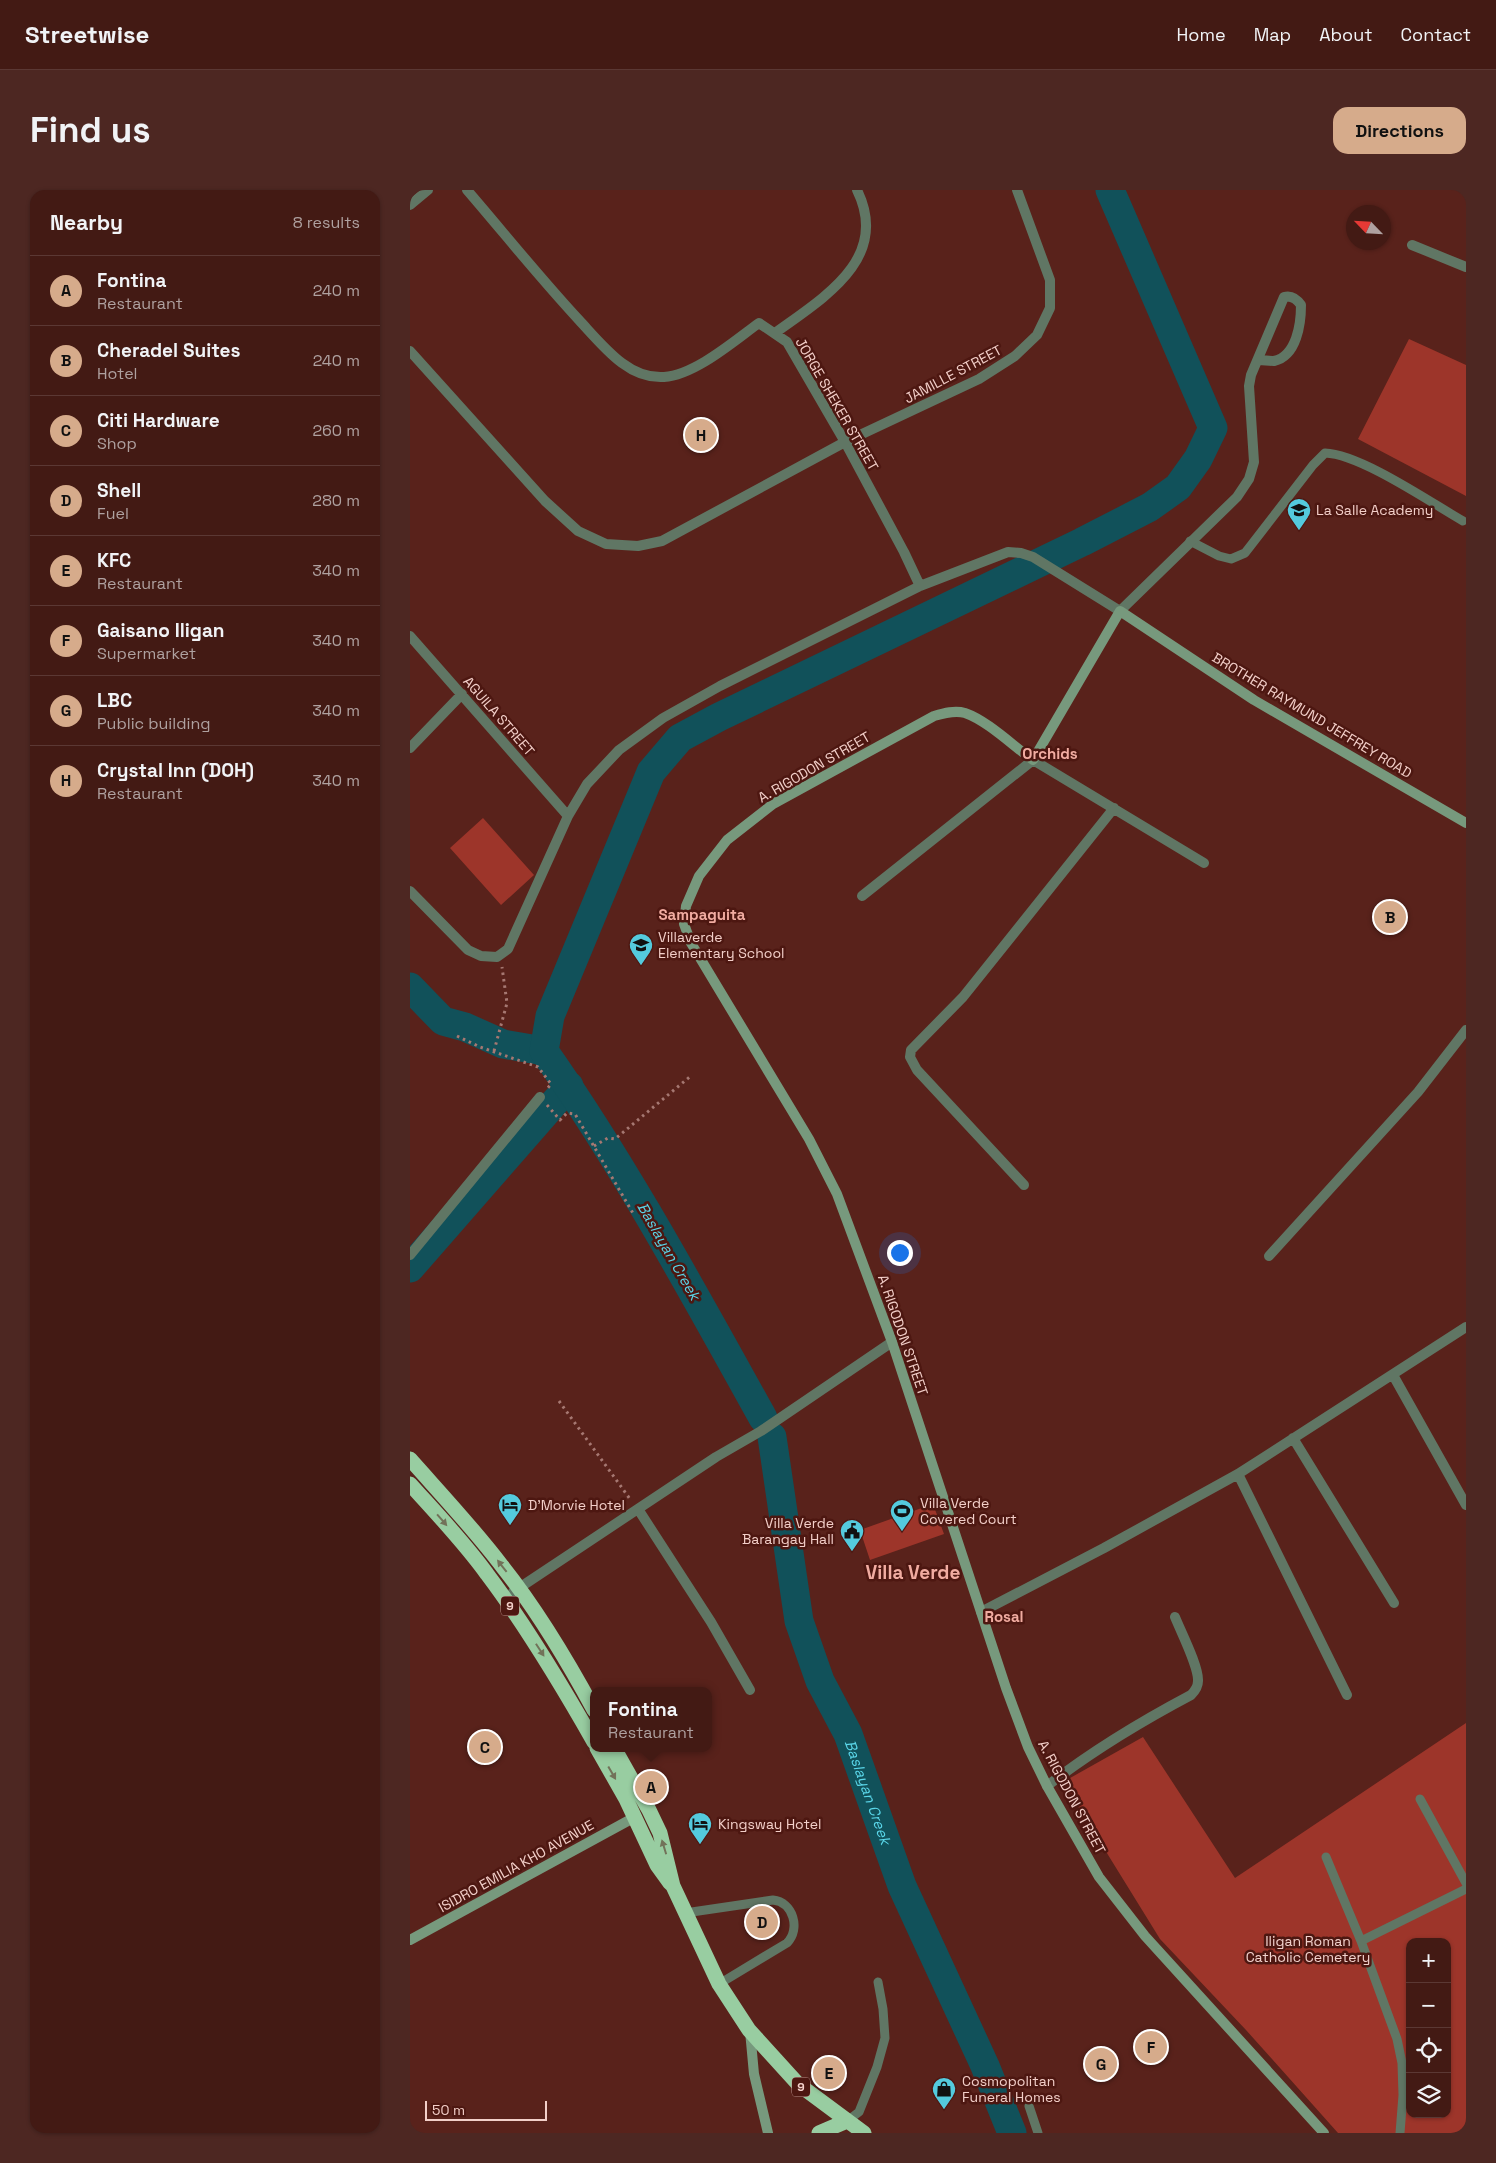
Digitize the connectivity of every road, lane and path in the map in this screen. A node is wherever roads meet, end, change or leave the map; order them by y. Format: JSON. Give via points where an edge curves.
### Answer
{"nodes":[{"id":1,"x":428,"y":190,"type":"edge"},
{"id":2,"x":467,"y":190,"type":"edge"},
{"id":3,"x":857,"y":190,"type":"edge"},
{"id":4,"x":1017,"y":190,"type":"edge"},
{"id":5,"x":410,"y":206,"type":"edge"},
{"id":6,"x":1412,"y":245,"type":"dead end"},
{"id":7,"x":1466,"y":267,"type":"edge"},
{"id":8,"x":775,"y":333,"type":"junction"},
{"id":9,"x":410,"y":351,"type":"edge"},
{"id":10,"x":1258,"y":360,"type":"junction"},
{"id":11,"x":845,"y":442,"type":"junction"},
{"id":12,"x":1463,"y":521,"type":"dead end"},
{"id":13,"x":1190,"y":541,"type":"junction"},
{"id":14,"x":920,"y":586,"type":"junction"},
{"id":15,"x":1120,"y":611,"type":"junction"},
{"id":16,"x":410,"y":636,"type":"edge"},
{"id":17,"x":462,"y":694,"type":"junction"},
{"id":18,"x":410,"y":748,"type":"edge"},
{"id":19,"x":1033,"y":760,"type":"junction"},
{"id":20,"x":1114,"y":808,"type":"junction"},
{"id":21,"x":568,"y":816,"type":"junction"},
{"id":22,"x":1466,"y":823,"type":"edge"},
{"id":23,"x":1204,"y":863,"type":"dead end"},
{"id":24,"x":410,"y":891,"type":"edge"},
{"id":25,"x":862,"y":896,"type":"dead end"},
{"id":26,"x":501,"y":954,"type":"junction"},
{"id":27,"x":1466,"y":1030,"type":"edge"},
{"id":28,"x":457,"y":1036,"type":"dead end"},
{"id":29,"x":494,"y":1049,"type":"junction"},
{"id":30,"x":692,"y":1075,"type":"dead end"},
{"id":31,"x":551,"y":1084,"type":"dead end"},
{"id":32,"x":543,"y":1100,"type":"joint"},
{"id":33,"x":595,"y":1146,"type":"junction"},
{"id":34,"x":1024,"y":1185,"type":"dead end"},
{"id":35,"x":634,"y":1215,"type":"dead end"},
{"id":36,"x":410,"y":1255,"type":"edge"},
{"id":37,"x":1269,"y":1256,"type":"dead end"},
{"id":38,"x":1466,"y":1327,"type":"edge"},
{"id":39,"x":892,"y":1342,"type":"junction"},
{"id":40,"x":1393,"y":1375,"type":"junction"},
{"id":41,"x":559,"y":1401,"type":"dead end"},
{"id":42,"x":1293,"y":1438,"type":"junction"},
{"id":43,"x":410,"y":1459,"type":"edge"},
{"id":44,"x":1238,"y":1474,"type":"junction"},
{"id":45,"x":410,"y":1484,"type":"edge"},
{"id":46,"x":1466,"y":1505,"type":"edge"},
{"id":47,"x":638,"y":1509,"type":"junction"},
{"id":48,"x":519,"y":1588,"type":"junction"},
{"id":49,"x":504,"y":1598,"type":"junction"},
{"id":50,"x":1394,"y":1603,"type":"dead end"},
{"id":51,"x":981,"y":1612,"type":"junction"},
{"id":52,"x":1175,"y":1617,"type":"dead end"},
{"id":53,"x":750,"y":1690,"type":"dead end"},
{"id":54,"x":1347,"y":1695,"type":"dead end"},
{"id":55,"x":590,"y":1702,"type":"edge"},
{"id":56,"x":590,"y":1735,"type":"edge"},
{"id":57,"x":599,"y":1752,"type":"edge"},
{"id":58,"x":616,"y":1752,"type":"edge"},
{"id":59,"x":1047,"y":1786,"type":"junction"},
{"id":60,"x":1420,"y":1799,"type":"dead end"},
{"id":61,"x":649,"y":1810,"type":"junction"},
{"id":62,"x":635,"y":1817,"type":"junction"},
{"id":63,"x":1326,"y":1857,"type":"dead end"},
{"id":64,"x":1466,"y":1883,"type":"edge"},
{"id":65,"x":673,"y":1886,"type":"junction"},
{"id":66,"x":1466,"y":1889,"type":"edge"},
{"id":67,"x":685,"y":1913,"type":"junction"},
{"id":68,"x":410,"y":1940,"type":"edge"},
{"id":69,"x":1361,"y":1941,"type":"junction"},
{"id":70,"x":878,"y":1982,"type":"dead end"},
{"id":71,"x":719,"y":1984,"type":"junction"},
{"id":72,"x":750,"y":2030,"type":"junction"},
{"id":73,"x":1029,"y":2106,"type":"dead end"},
{"id":74,"x":847,"y":2121,"type":"junction"},
{"id":75,"x":768,"y":2133,"type":"edge"},
{"id":76,"x":819,"y":2133,"type":"edge"},
{"id":77,"x":864,"y":2133,"type":"edge"},
{"id":78,"x":1038,"y":2133,"type":"edge"},
{"id":79,"x":1324,"y":2133,"type":"edge"},
{"id":80,"x":1400,"y":2133,"type":"edge"}],
"edges":[{"from":1,"to":5,"type":"street"},
{"from":2,"to":8,"type":"street","name":"JORGE SHEKER STREET","via":[[604,347],[642,375],[664,377],[688,370],[759,323]]},
{"from":3,"to":8,"type":"street","via":[[867,220],[867,235],[854,267],[838,286]]},
{"from":4,"to":11,"type":"street","name":"JAMILLE STREET","via":[[1050,280],[1050,308],[1037,335],[1015,356],[979,379]]},
{"from":6,"to":7,"type":"street"},
{"from":8,"to":11,"type":"street","name":"JORGE SHEKER STREET","via":[[787,342]]},
{"from":9,"to":11,"type":"street","name":"JAMILLE STREET","via":[[545,501],[578,531],[606,544],[638,546],[662,540]]},
{"from":10,"to":10,"type":"street","via":[[1275,360],[1290,349],[1297,337],[1301,305],[1294,298],[1284,297]]},
{"from":10,"to":13,"type":"street","via":[[1249,386],[1254,462],[1250,479]]},
{"from":11,"to":14,"type":"street","name":"JORGE SHEKER STREET"},
{"from":12,"to":13,"type":"lane","via":[[1380,473],[1347,457],[1325,453],[1312,465],[1245,553],[1231,559]]},
{"from":13,"to":15,"type":"street"},
{"from":14,"to":15,"type":"street","via":[[1008,552],[1021,553],[1033,557]]},
{"from":14,"to":21,"type":"street","via":[[663,718],[619,750],[587,784]]},
{"from":15,"to":19,"type":"street"},
{"from":15,"to":22,"type":"street","name":"BROTHER RAYMUND JEFFREY ROAD","via":[[1254,700]]},
{"from":16,"to":17,"type":"street","name":"AGUILA STREET"},
{"from":17,"to":18,"type":"street"},
{"from":17,"to":21,"type":"street","name":"AGUILA STREET"},
{"from":19,"to":20,"type":"street"},
{"from":19,"to":25,"type":"street"},
{"from":19,"to":39,"type":"street","name":"A. RIGODON STREET","via":[[982,722],[964,713],[947,712],[934,716],[773,804],[727,840],[699,876],[686,906],[684,924],[691,943],[809,1139],[837,1194]]},
{"from":20,"to":23,"type":"street"},
{"from":20,"to":34,"type":"street","via":[[964,997],[911,1050],[910,1056],[917,1070]]},
{"from":21,"to":26,"type":"street","via":[[508,949]]},
{"from":24,"to":26,"type":"street","via":[[468,950],[481,956]]},
{"from":26,"to":29,"type":"path","via":[[507,1003]]},
{"from":27,"to":37,"type":"street","via":[[1418,1092]]},
{"from":28,"to":29,"type":"path"},
{"from":29,"to":31,"type":"path","via":[[538,1067]]},
{"from":30,"to":33,"type":"path","via":[[615,1139],[608,1138]]},
{"from":32,"to":33,"type":"path","via":[[560,1120],[568,1113],[575,1114]]},
{"from":32,"to":36,"type":"street"},
{"from":33,"to":35,"type":"path"},
{"from":38,"to":40,"type":"street"},
{"from":39,"to":47,"type":"street"},
{"from":39,"to":51,"type":"street","name":"A. RIGODON STREET"},
{"from":40,"to":42,"type":"street"},
{"from":40,"to":46,"type":"street"},
{"from":41,"to":47,"type":"path"},
{"from":42,"to":44,"type":"street"},
{"from":42,"to":50,"type":"street"},
{"from":48,"to":43,"type":"highway","number":"9","one_way":true},
{"from":44,"to":51,"type":"street"},
{"from":44,"to":54,"type":"street"},
{"from":45,"to":49,"type":"highway","number":"9","one_way":true,"via":[[486,1572]]},
{"from":47,"to":48,"type":"street"},
{"from":47,"to":53,"type":"street","via":[[711,1622]]},
{"from":48,"to":49,"type":"street"},
{"from":48,"to":55,"type":"highway","number":"9"},
{"from":49,"to":56,"type":"highway","number":"9","one_way":true,"via":[[541,1651]]},
{"from":51,"to":59,"type":"street","name":"A. RIGODON STREET","via":[[1028,1747]]},
{"from":52,"to":59,"type":"street","via":[[1196,1671],[1196,1689],[1082,1759]]},
{"from":57,"to":62,"type":"highway","number":"9","one_way":true},
{"from":58,"to":61,"type":"highway","number":"9"},
{"from":59,"to":79,"type":"street","name":"A. RIGODON STREET","via":[[1099,1877],[1144,1936]]},
{"from":60,"to":64,"type":"lane"},
{"from":61,"to":62,"type":"highway"},
{"from":65,"to":61,"type":"highway","number":"9","one_way":true,"via":[[660,1834]]},
{"from":62,"to":65,"type":"highway","number":"9","via":[[657,1865]]},
{"from":62,"to":68,"type":"street","name":"ISIDRO EMILIA KHO AVENUE"},
{"from":63,"to":69,"type":"lane"},
{"from":65,"to":67,"type":"highway","number":"9"},
{"from":66,"to":69,"type":"lane"},
{"from":67,"to":71,"type":"highway","number":"9"},
{"from":67,"to":71,"type":"lane","via":[[773,1900],[786,1906],[795,1927],[787,1943]]},
{"from":69,"to":80,"type":"lane","via":[[1397,2039],[1403,2095]]},
{"from":70,"to":74,"type":"lane","via":[[885,2038],[859,2112]]},
{"from":71,"to":72,"type":"highway","number":"9"},
{"from":72,"to":74,"type":"highway","number":"9","via":[[798,2084]]},
{"from":72,"to":75,"type":"street","via":[[754,2074]]},
{"from":73,"to":78,"type":"lane"},
{"from":74,"to":76,"type":"highway"},
{"from":74,"to":77,"type":"highway","number":"9"}]}
